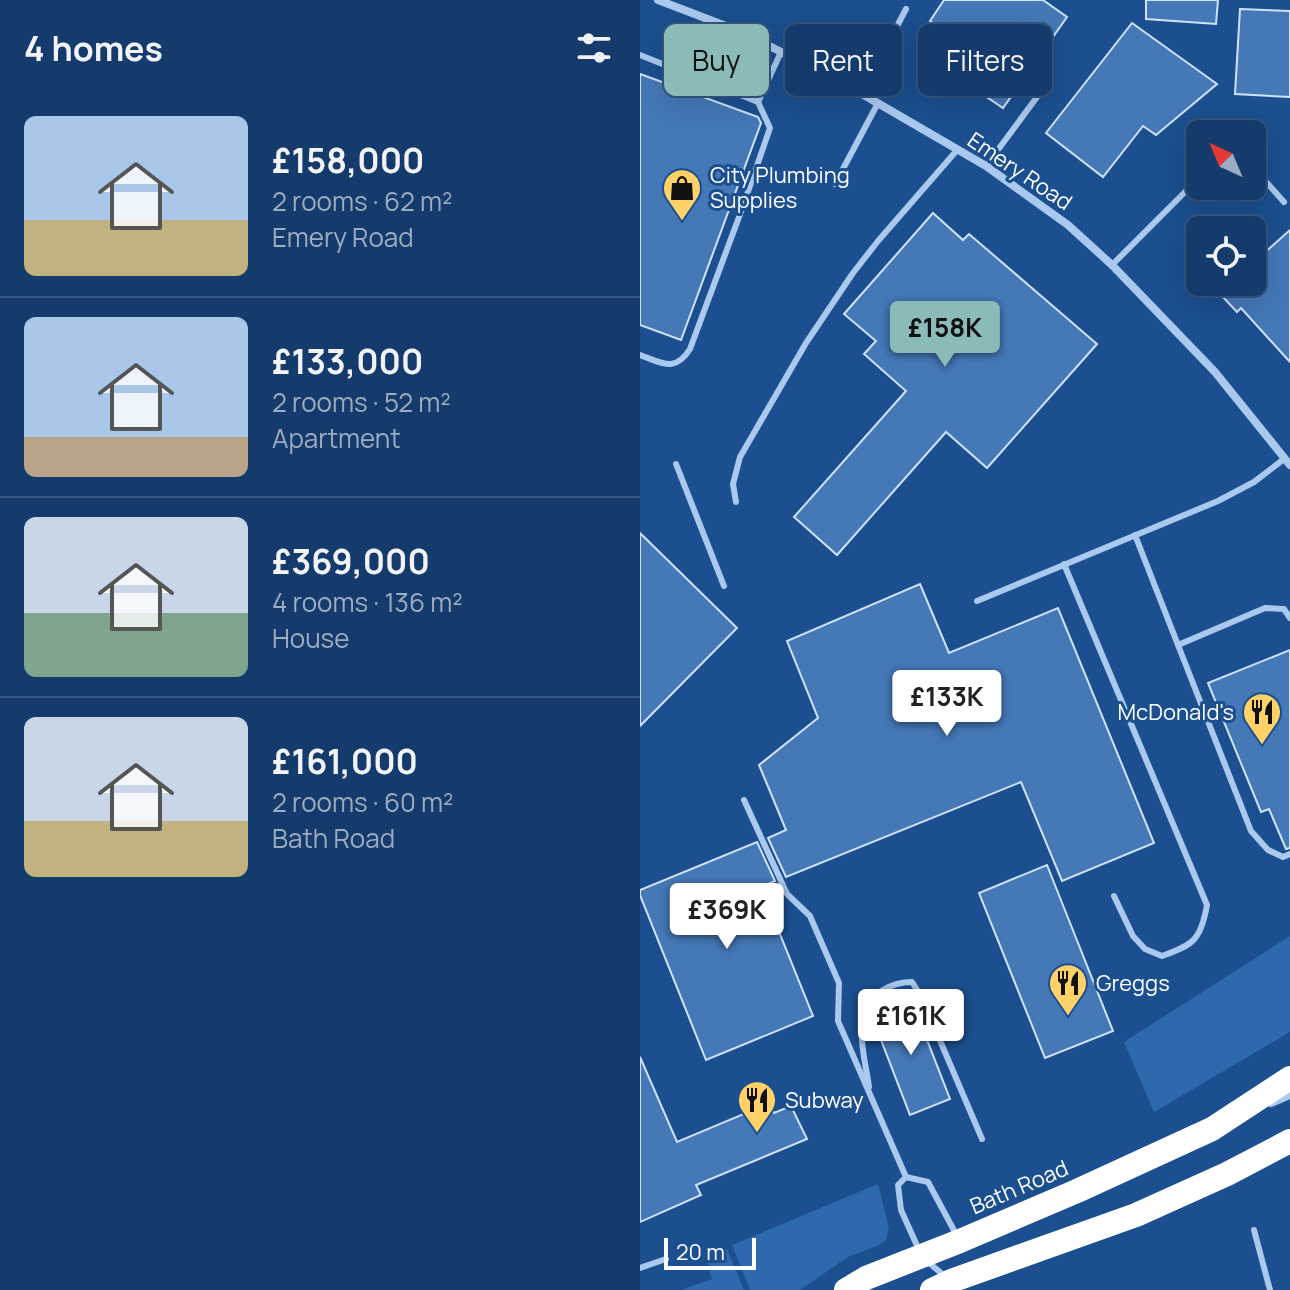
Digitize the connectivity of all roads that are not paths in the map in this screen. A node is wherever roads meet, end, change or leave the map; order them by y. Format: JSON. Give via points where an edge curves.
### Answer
{"nodes":[{"id":1,"x":658,"y":0,"type":"edge"},
{"id":2,"x":906,"y":9,"type":"dead end"},
{"id":3,"x":898,"y":24,"type":"edge"},
{"id":4,"x":781,"y":52,"type":"junction"},
{"id":5,"x":785,"y":54,"type":"edge"},
{"id":6,"x":640,"y":55,"type":"edge"},
{"id":7,"x":867,"y":96,"type":"edge"},
{"id":8,"x":1037,"y":97,"type":"dead end"},
{"id":9,"x":758,"y":102,"type":"junction"},
{"id":10,"x":878,"y":103,"type":"junction"},
{"id":11,"x":958,"y":149,"type":"junction"},
{"id":12,"x":986,"y":166,"type":"junction"},
{"id":13,"x":1266,"y":182,"type":"edge"},
{"id":14,"x":835,"y":184,"type":"dead end"},
{"id":15,"x":1186,"y":191,"type":"edge"},
{"id":16,"x":1284,"y":202,"type":"dead end"},
{"id":17,"x":1112,"y":265,"type":"junction"},
{"id":18,"x":640,"y":355,"type":"edge"},
{"id":19,"x":1288,"y":459,"type":"edge"},
{"id":20,"x":676,"y":464,"type":"dead end"},
{"id":21,"x":736,"y":502,"type":"dead end"},
{"id":22,"x":1135,"y":535,"type":"junction"},
{"id":23,"x":1064,"y":564,"type":"junction"},
{"id":24,"x":724,"y":586,"type":"dead end"},
{"id":25,"x":977,"y":601,"type":"dead end"},
{"id":26,"x":1290,"y":618,"type":"edge"},
{"id":27,"x":1178,"y":645,"type":"junction"},
{"id":28,"x":744,"y":800,"type":"dead end"},
{"id":29,"x":1290,"y":854,"type":"edge"},
{"id":30,"x":1114,"y":896,"type":"dead end"},
{"id":31,"x":1290,"y":1078,"type":"edge"},
{"id":32,"x":870,"y":1095,"type":"junction"},
{"id":33,"x":1290,"y":1095,"type":"edge"},
{"id":34,"x":1212,"y":1129,"type":"junction"},
{"id":35,"x":982,"y":1139,"type":"dead end"},
{"id":36,"x":1290,"y":1141,"type":"edge"},
{"id":37,"x":906,"y":1177,"type":"junction"},
{"id":38,"x":1254,"y":1230,"type":"dead end"},
{"id":39,"x":960,"y":1241,"type":"junction"},
{"id":40,"x":921,"y":1256,"type":"junction"},
{"id":41,"x":666,"y":1259,"type":"dead end"},
{"id":42,"x":640,"y":1268,"type":"edge"},
{"id":43,"x":942,"y":1286,"type":"edge"},
{"id":44,"x":846,"y":1290,"type":"edge"},
{"id":45,"x":1270,"y":1290,"type":"edge"}],
"edges":[{"from":1,"to":4,"type":"street","name":"Emery Road"},
{"from":2,"to":3,"type":"lane"},
{"from":4,"to":5,"type":"street","name":"Emery Road"},
{"from":4,"to":9,"type":"lane"},
{"from":6,"to":9,"type":"lane"},
{"from":7,"to":10,"type":"street","name":"Emery Road"},
{"from":8,"to":12,"type":"lane"},
{"from":9,"to":18,"type":"lane","via":[[770,128],[690,349],[669,365]]},
{"from":10,"to":11,"type":"street","name":"Emery Road"},
{"from":10,"to":14,"type":"lane"},
{"from":11,"to":12,"type":"street","name":"Emery Road"},
{"from":11,"to":21,"type":"lane","via":[[861,262],[806,343],[740,457],[733,484]]},
{"from":12,"to":17,"type":"street","name":"Emery Road","via":[[1068,225]]},
{"from":13,"to":16,"type":"lane"},
{"from":15,"to":17,"type":"lane"},
{"from":17,"to":19,"type":"street","name":"Emery Road","via":[[1215,372]]},
{"from":19,"to":22,"type":"lane","via":[[1218,501]]},
{"from":20,"to":24,"type":"lane"},
{"from":22,"to":23,"type":"lane"},
{"from":22,"to":27,"type":"lane"},
{"from":23,"to":25,"type":"lane"},
{"from":23,"to":30,"type":"lane","via":[[1207,905],[1202,928],[1186,948],[1162,956],[1133,936]]},
{"from":26,"to":27,"type":"lane","via":[[1284,609],[1265,608]]},
{"from":27,"to":29,"type":"lane","via":[[1251,831],[1268,850],[1283,857]]},
{"from":28,"to":32,"type":"lane","via":[[787,894],[810,916],[839,983],[838,1021]]},
{"from":31,"to":34,"type":"highway","name":"Bath Road"},
{"from":32,"to":35,"type":"lane","via":[[860,1022],[866,1003],[879,991],[912,982]]},
{"from":32,"to":37,"type":"lane"},
{"from":33,"to":34,"type":"street","name":"Bath Road"},
{"from":34,"to":39,"type":"highway","name":"Bath Road"},
{"from":36,"to":43,"type":"highway","via":[[1136,1215]]},
{"from":37,"to":39,"type":"lane","via":[[928,1182]]},
{"from":37,"to":40,"type":"lane","via":[[898,1185],[901,1210]]},
{"from":38,"to":45,"type":"lane"},
{"from":39,"to":40,"type":"highway","name":"Bath Road"},
{"from":40,"to":43,"type":"lane"},
{"from":40,"to":44,"type":"highway","name":"Bath Road"},
{"from":41,"to":42,"type":"lane"}]}
